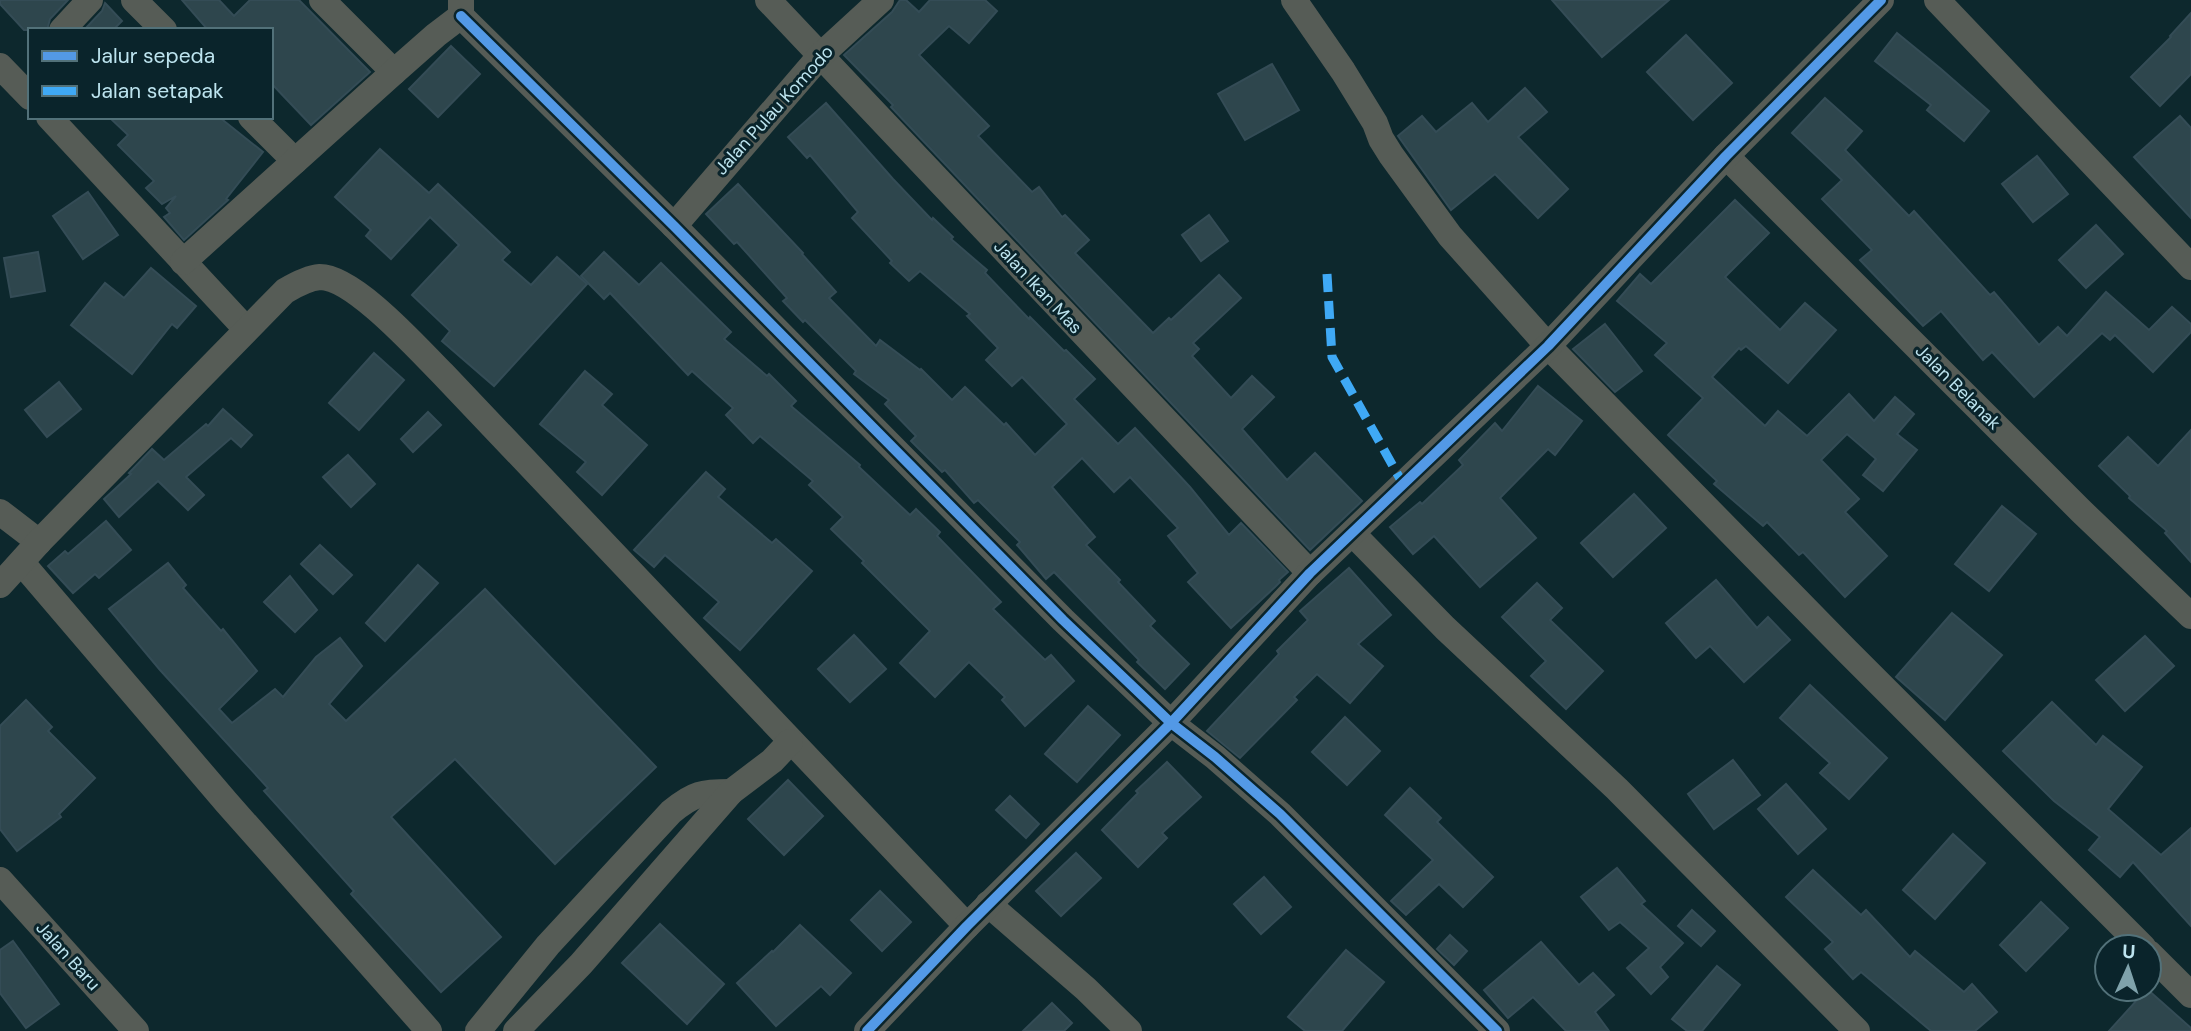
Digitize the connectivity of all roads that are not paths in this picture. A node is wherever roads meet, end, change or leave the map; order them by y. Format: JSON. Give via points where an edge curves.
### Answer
{"nodes":[{"id":1,"x":90,"y":0,"type":"edge"},
{"id":2,"x":134,"y":0,"type":"edge"},
{"id":3,"x":322,"y":0,"type":"edge"},
{"id":4,"x":768,"y":0,"type":"edge"},
{"id":5,"x":881,"y":0,"type":"edge"},
{"id":6,"x":1294,"y":0,"type":"edge"},
{"id":7,"x":1881,"y":0,"type":"edge"},
{"id":8,"x":1937,"y":0,"type":"edge"},
{"id":9,"x":461,"y":8,"type":"edge"},
{"id":10,"x":64,"y":28,"type":"edge"},
{"id":11,"x":162,"y":28,"type":"edge"},
{"id":12,"x":821,"y":55,"type":"junction"},
{"id":13,"x":394,"y":72,"type":"junction"},
{"id":14,"x":51,"y":119,"type":"edge"},
{"id":15,"x":253,"y":119,"type":"edge"},
{"id":16,"x":1726,"y":156,"type":"junction"},
{"id":17,"x":295,"y":161,"type":"junction"},
{"id":18,"x":674,"y":226,"type":"junction"},
{"id":19,"x":183,"y":262,"type":"junction"},
{"id":20,"x":2191,"y":267,"type":"edge"},
{"id":21,"x":247,"y":329,"type":"junction"},
{"id":22,"x":1548,"y":346,"type":"junction"},
{"id":23,"x":0,"y":512,"type":"edge"},
{"id":24,"x":1353,"y":534,"type":"junction"},
{"id":25,"x":39,"y":542,"type":"junction"},
{"id":26,"x":22,"y":563,"type":"junction"},
{"id":27,"x":1310,"y":573,"type":"junction"},
{"id":28,"x":0,"y":585,"type":"edge"},
{"id":29,"x":2191,"y":616,"type":"edge"},
{"id":30,"x":1171,"y":723,"type":"junction"},
{"id":31,"x":790,"y":741,"type":"junction"},
{"id":32,"x":731,"y":792,"type":"junction"},
{"id":33,"x":4,"y":893,"type":"edge"},
{"id":34,"x":988,"y":904,"type":"junction"},
{"id":35,"x":967,"y":926,"type":"junction"},
{"id":36,"x":2129,"y":933,"type":"edge"},
{"id":37,"x":2163,"y":967,"type":"edge"},
{"id":38,"x":2191,"y":995,"type":"edge"},
{"id":39,"x":136,"y":1031,"type":"edge"},
{"id":40,"x":429,"y":1031,"type":"edge"},
{"id":41,"x":478,"y":1031,"type":"edge"},
{"id":42,"x":516,"y":1031,"type":"edge"},
{"id":43,"x":867,"y":1031,"type":"edge"},
{"id":44,"x":1129,"y":1031,"type":"edge"},
{"id":45,"x":1497,"y":1031,"type":"edge"},
{"id":46,"x":1857,"y":1031,"type":"edge"}],
"edges":[{"from":1,"to":10,"type":"street"},
{"from":2,"to":11,"type":"street"},
{"from":3,"to":13,"type":"street"},
{"from":4,"to":12,"type":"street","name":"Jalan Ikan Mas"},
{"from":5,"to":12,"type":"street","name":"Jalan Pulau Komodo"},
{"from":6,"to":22,"type":"street","via":[[1343,71],[1391,155],[1450,236]]},
{"from":7,"to":16,"type":"street"},
{"from":8,"to":20,"type":"street"},
{"from":9,"to":13,"type":"street"},
{"from":9,"to":18,"type":"street"},
{"from":12,"to":18,"type":"street","name":"Jalan Pulau Komodo"},
{"from":12,"to":27,"type":"street","name":"Jalan Ikan Mas"},
{"from":13,"to":17,"type":"street"},
{"from":14,"to":19,"type":"street"},
{"from":15,"to":17,"type":"street"},
{"from":16,"to":22,"type":"street"},
{"from":16,"to":29,"type":"street","name":"Jalan Belanak"},
{"from":17,"to":19,"type":"street"},
{"from":18,"to":30,"type":"street","via":[[1063,620]]},
{"from":19,"to":21,"type":"street"},
{"from":21,"to":25,"type":"street"},
{"from":21,"to":31,"type":"street","via":[[298,283],[318,277],[336,279],[359,293],[443,374]]},
{"from":22,"to":24,"type":"street"},
{"from":22,"to":36,"type":"street"},
{"from":23,"to":25,"type":"street"},
{"from":24,"to":27,"type":"street"},
{"from":24,"to":46,"type":"street","via":[[1445,628],[1618,789]]},
{"from":25,"to":26,"type":"street"},
{"from":26,"to":28,"type":"street"},
{"from":26,"to":40,"type":"street"},
{"from":27,"to":30,"type":"street"},
{"from":30,"to":34,"type":"street"},
{"from":30,"to":45,"type":"street","via":[[1280,814]]},
{"from":31,"to":32,"type":"street"},
{"from":31,"to":35,"type":"street"},
{"from":32,"to":41,"type":"street","via":[[704,792],[671,812],[548,945]]},
{"from":32,"to":42,"type":"street","via":[[581,964]]},
{"from":33,"to":39,"type":"street","name":"Jalan Baru"},
{"from":34,"to":35,"type":"street"},
{"from":34,"to":44,"type":"street"},
{"from":35,"to":43,"type":"street"},
{"from":37,"to":38,"type":"street"}]}
